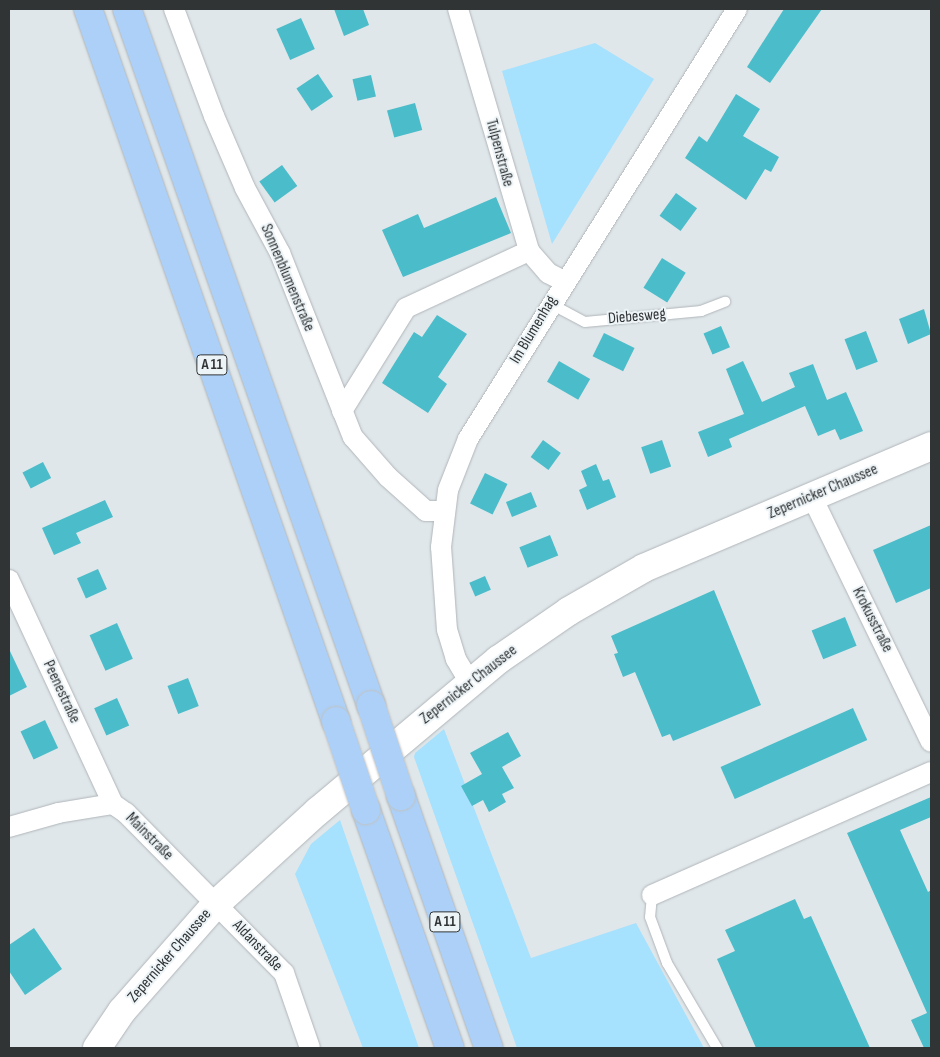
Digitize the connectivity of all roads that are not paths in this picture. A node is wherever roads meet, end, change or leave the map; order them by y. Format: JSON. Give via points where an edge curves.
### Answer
{"nodes":[{"id":1,"x":88,"y":9,"type":"edge"},
{"id":2,"x":127,"y":9,"type":"edge"},
{"id":3,"x":174,"y":9,"type":"edge"},
{"id":4,"x":458,"y":9,"type":"edge"},
{"id":5,"x":737,"y":9,"type":"edge"},
{"id":6,"x":529,"y":251,"type":"junction"},
{"id":7,"x":564,"y":281,"type":"junction"},
{"id":8,"x":725,"y":302,"type":"dead end"},
{"id":9,"x":550,"y":303,"type":"junction"},
{"id":10,"x":342,"y":411,"type":"junction"},
{"id":11,"x":931,"y":446,"type":"edge"},
{"id":12,"x":812,"y":497,"type":"junction"},
{"id":13,"x":443,"y":511,"type":"junction"},
{"id":14,"x":9,"y":580,"type":"edge"},
{"id":15,"x":469,"y":681,"type":"junction"},
{"id":16,"x":931,"y":742,"type":"edge"},
{"id":17,"x":931,"y":772,"type":"edge"},
{"id":18,"x":112,"y":804,"type":"junction"},
{"id":19,"x":9,"y":827,"type":"edge"},
{"id":20,"x":652,"y":896,"type":"joint"},
{"id":21,"x":216,"y":904,"type":"junction"},
{"id":22,"x":97,"y":1048,"type":"edge"},
{"id":23,"x":310,"y":1048,"type":"edge"},
{"id":24,"x":450,"y":1048,"type":"edge"},
{"id":25,"x":489,"y":1048,"type":"edge"},
{"id":26,"x":717,"y":1048,"type":"edge"}],
"edges":[{"from":1,"to":24,"type":"highway","number":"A 11","bridge":true},
{"from":2,"to":25,"type":"highway","number":"A 11","bridge":true},
{"from":3,"to":10,"type":"street","name":"Sonnenblumenstraße","via":[[214,116],[245,188],[280,252]]},
{"from":4,"to":6,"type":"street","name":"Tulpenstraße"},
{"from":5,"to":7,"type":"street","name":"Im Blumenhag"},
{"from":6,"to":7,"type":"street","name":"Tulpenstraße","via":[[548,273]]},
{"from":6,"to":10,"type":"street","via":[[406,308]]},
{"from":7,"to":9,"type":"street","name":"Im Blumenhag"},
{"from":8,"to":9,"type":"lane","name":"Diebesweg","via":[[701,311],[585,322]]},
{"from":9,"to":13,"type":"street","name":"Im Blumenhag","via":[[468,439]]},
{"from":10,"to":13,"type":"street","name":"Sonnenblumenstraße","via":[[353,437],[388,477],[426,511]]},
{"from":11,"to":12,"type":"main road","name":"Zepernicker Chaussee"},
{"from":12,"to":15,"type":"main road","name":"Zepernicker Chaussee","via":[[636,572],[569,611]]},
{"from":12,"to":16,"type":"street","name":"Krokusstraße"},
{"from":13,"to":15,"type":"street","name":"Im Blumenhag","via":[[441,547],[447,630],[456,659]]},
{"from":14,"to":18,"type":"street","name":"Peenestraße"},
{"from":15,"to":21,"type":"main road","name":"Zepernicker Chaussee"},
{"from":17,"to":20,"type":"street"},
{"from":18,"to":19,"type":"street","name":"Mainstraße","via":[[58,813]]},
{"from":18,"to":21,"type":"street","name":"Mainstraße","via":[[126,813]]},
{"from":20,"to":26,"type":"lane","via":[[650,917],[667,963]]},
{"from":21,"to":22,"type":"main road","name":"Zepernicker Chaussee","via":[[128,1004]]},
{"from":21,"to":23,"type":"street","name":"Aldanstraße","via":[[284,973]]}]}
